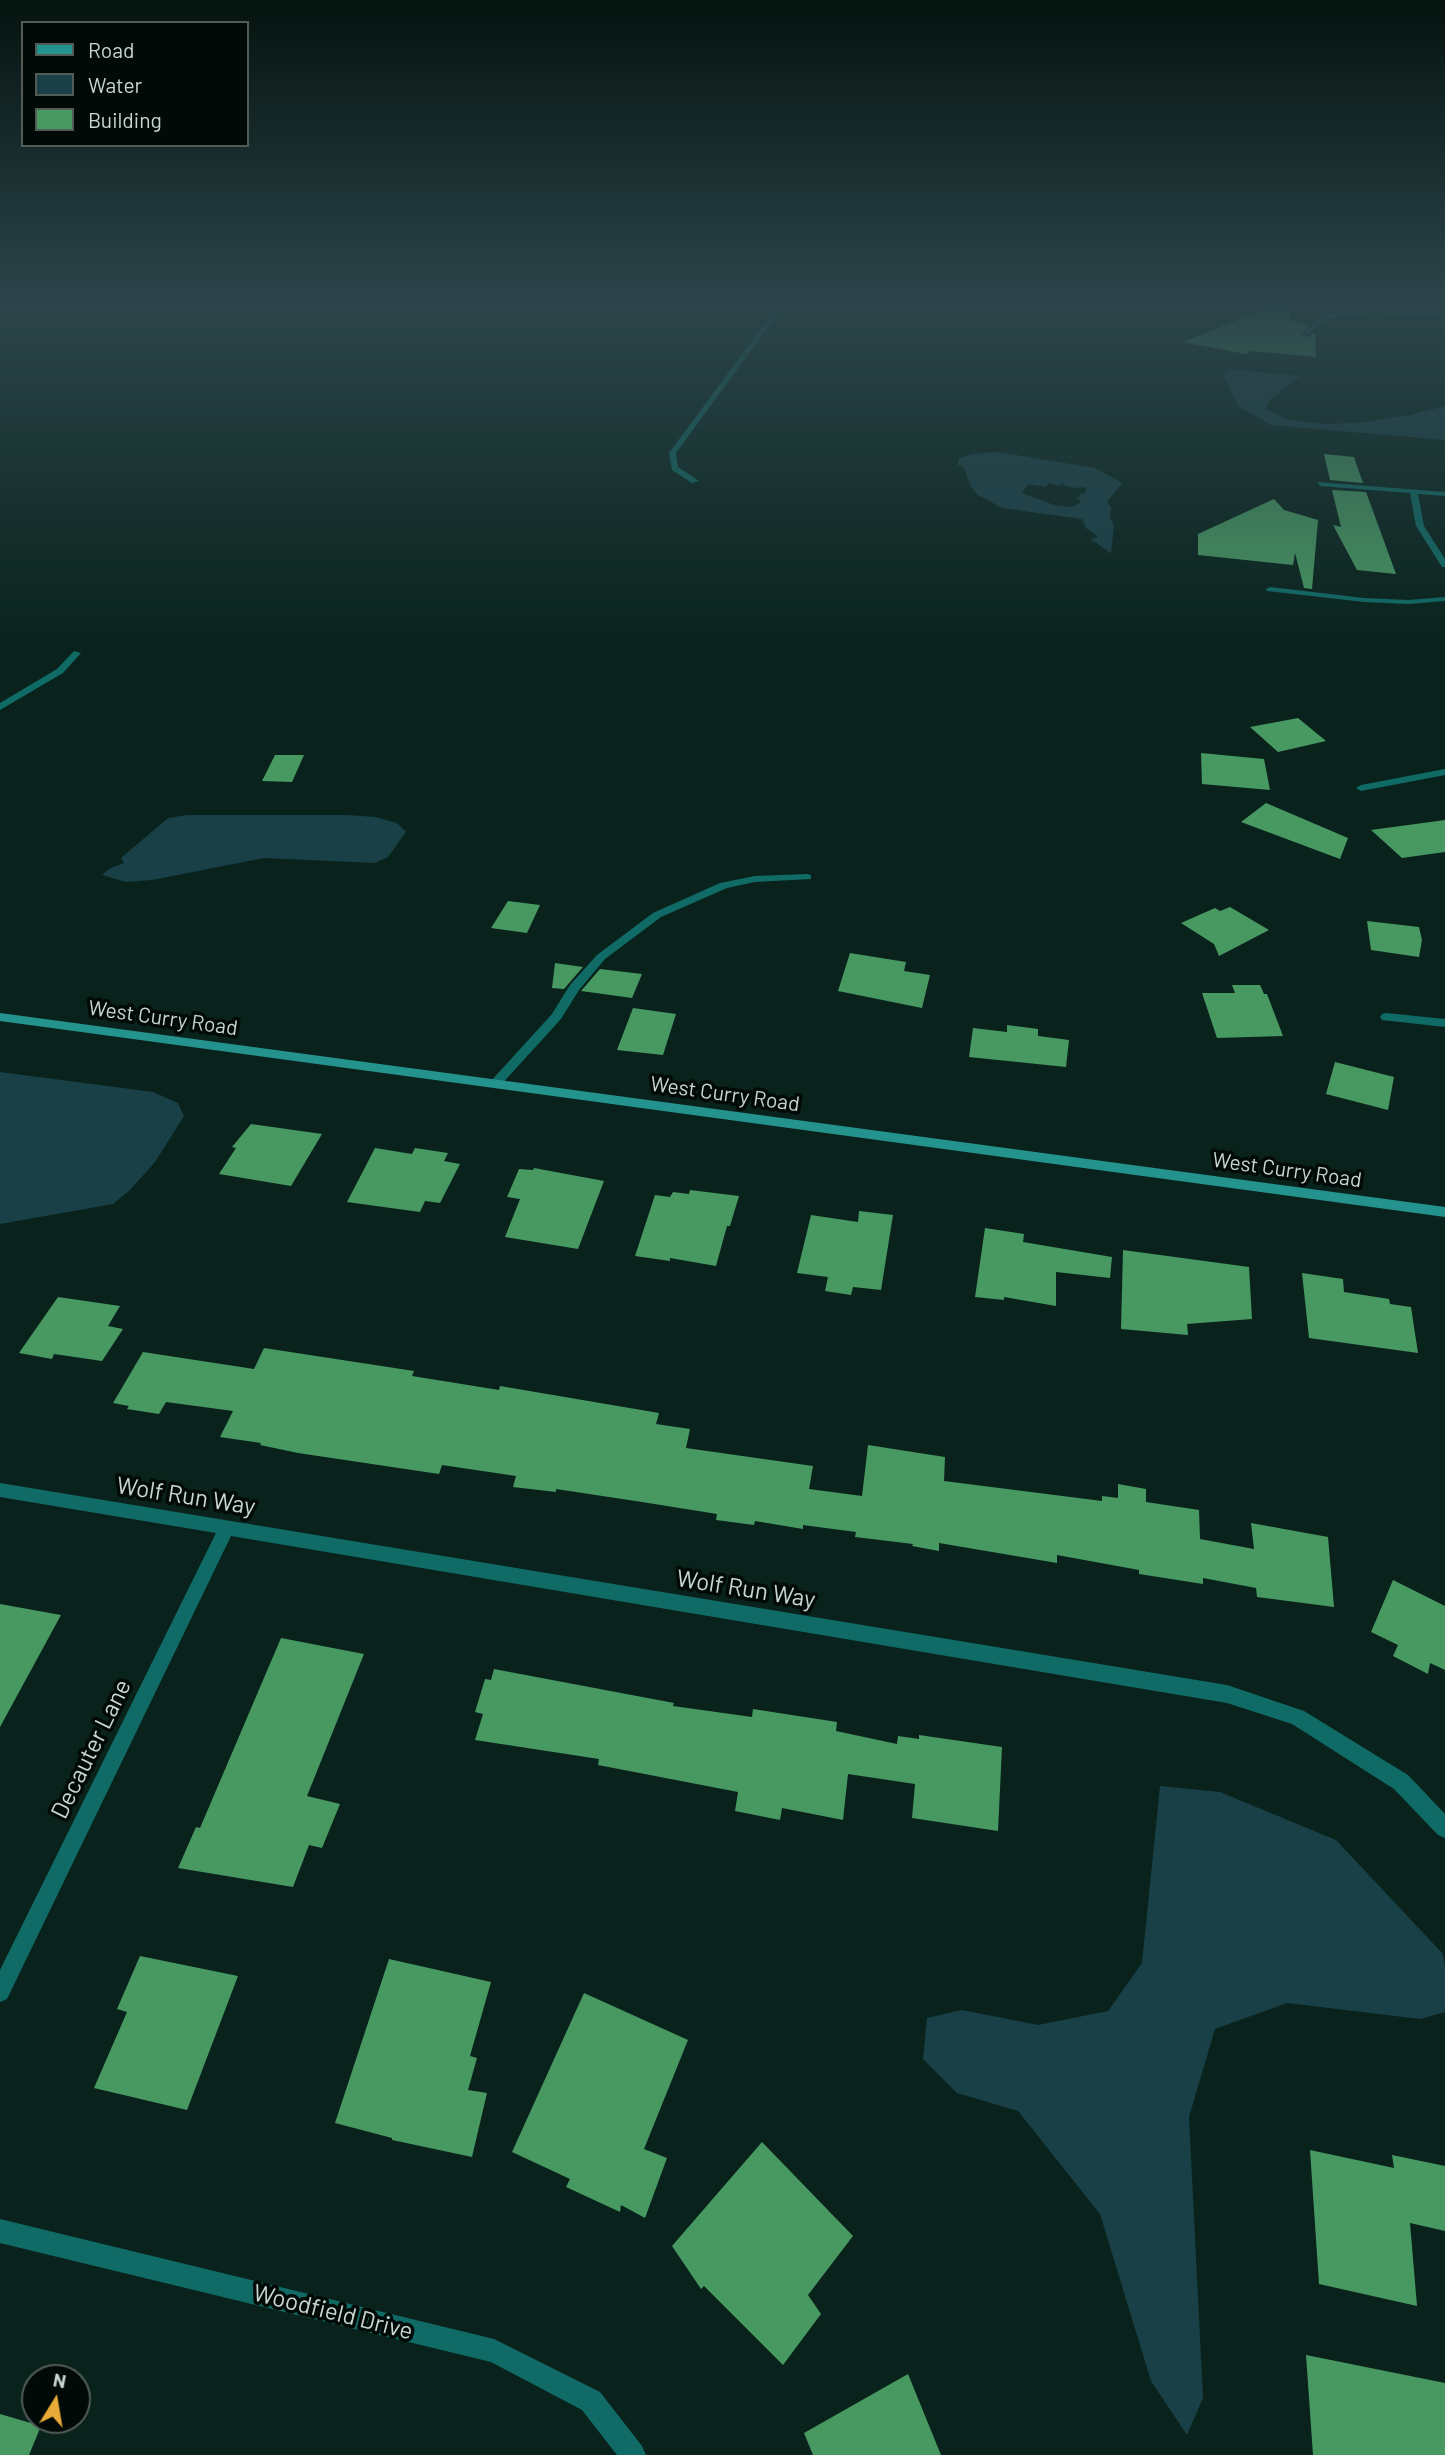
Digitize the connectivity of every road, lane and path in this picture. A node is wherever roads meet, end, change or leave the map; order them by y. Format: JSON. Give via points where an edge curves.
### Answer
{"nodes":[{"id":1,"x":697,"y":419,"type":"edge"},
{"id":2,"x":695,"y":481,"type":"dead end"},
{"id":3,"x":1320,"y":484,"type":"dead end"},
{"id":4,"x":1414,"y":493,"type":"junction"},
{"id":5,"x":1445,"y":494,"type":"edge"},
{"id":6,"x":1445,"y":565,"type":"edge"},
{"id":7,"x":1270,"y":589,"type":"dead end"},
{"id":8,"x":1445,"y":599,"type":"edge"},
{"id":9,"x":77,"y":653,"type":"dead end"},
{"id":10,"x":0,"y":707,"type":"edge"},
{"id":11,"x":1445,"y":772,"type":"edge"},
{"id":12,"x":1361,"y":788,"type":"dead end"},
{"id":13,"x":807,"y":877,"type":"dead end"},
{"id":14,"x":0,"y":1017,"type":"edge"},
{"id":15,"x":1386,"y":1017,"type":"dead end"},
{"id":16,"x":1445,"y":1023,"type":"edge"},
{"id":17,"x":495,"y":1084,"type":"junction"},
{"id":18,"x":1445,"y":1212,"type":"edge"},
{"id":19,"x":0,"y":1490,"type":"edge"},
{"id":20,"x":227,"y":1527,"type":"junction"},
{"id":21,"x":1445,"y":1828,"type":"edge"},
{"id":22,"x":0,"y":1992,"type":"edge"},
{"id":23,"x":0,"y":2231,"type":"edge"},
{"id":24,"x":633,"y":2455,"type":"edge"}],
"edges":[{"from":1,"to":2,"type":"street","via":[[672,453],[675,468]]},
{"from":3,"to":4,"type":"street"},
{"from":4,"to":5,"type":"street"},
{"from":4,"to":6,"type":"street","via":[[1420,526]]},
{"from":7,"to":8,"type":"street","via":[[1364,600]]},
{"from":9,"to":10,"type":"street","via":[[60,671]]},
{"from":11,"to":12,"type":"street"},
{"from":13,"to":17,"type":"street","via":[[724,885],[657,915],[601,957],[557,1016]]},
{"from":14,"to":17,"type":"street","name":"West Curry Road"},
{"from":15,"to":16,"type":"street"},
{"from":17,"to":18,"type":"street","name":"West Curry Road"},
{"from":19,"to":20,"type":"street","name":"Wolf Run Way"},
{"from":20,"to":21,"type":"street","name":"Wolf Run Way","via":[[1227,1693],[1297,1717],[1401,1782]]},
{"from":20,"to":22,"type":"street","name":"Decauter Lane"},
{"from":23,"to":24,"type":"street","name":"Woodfield Drive","via":[[494,2351],[591,2401]]}]}
